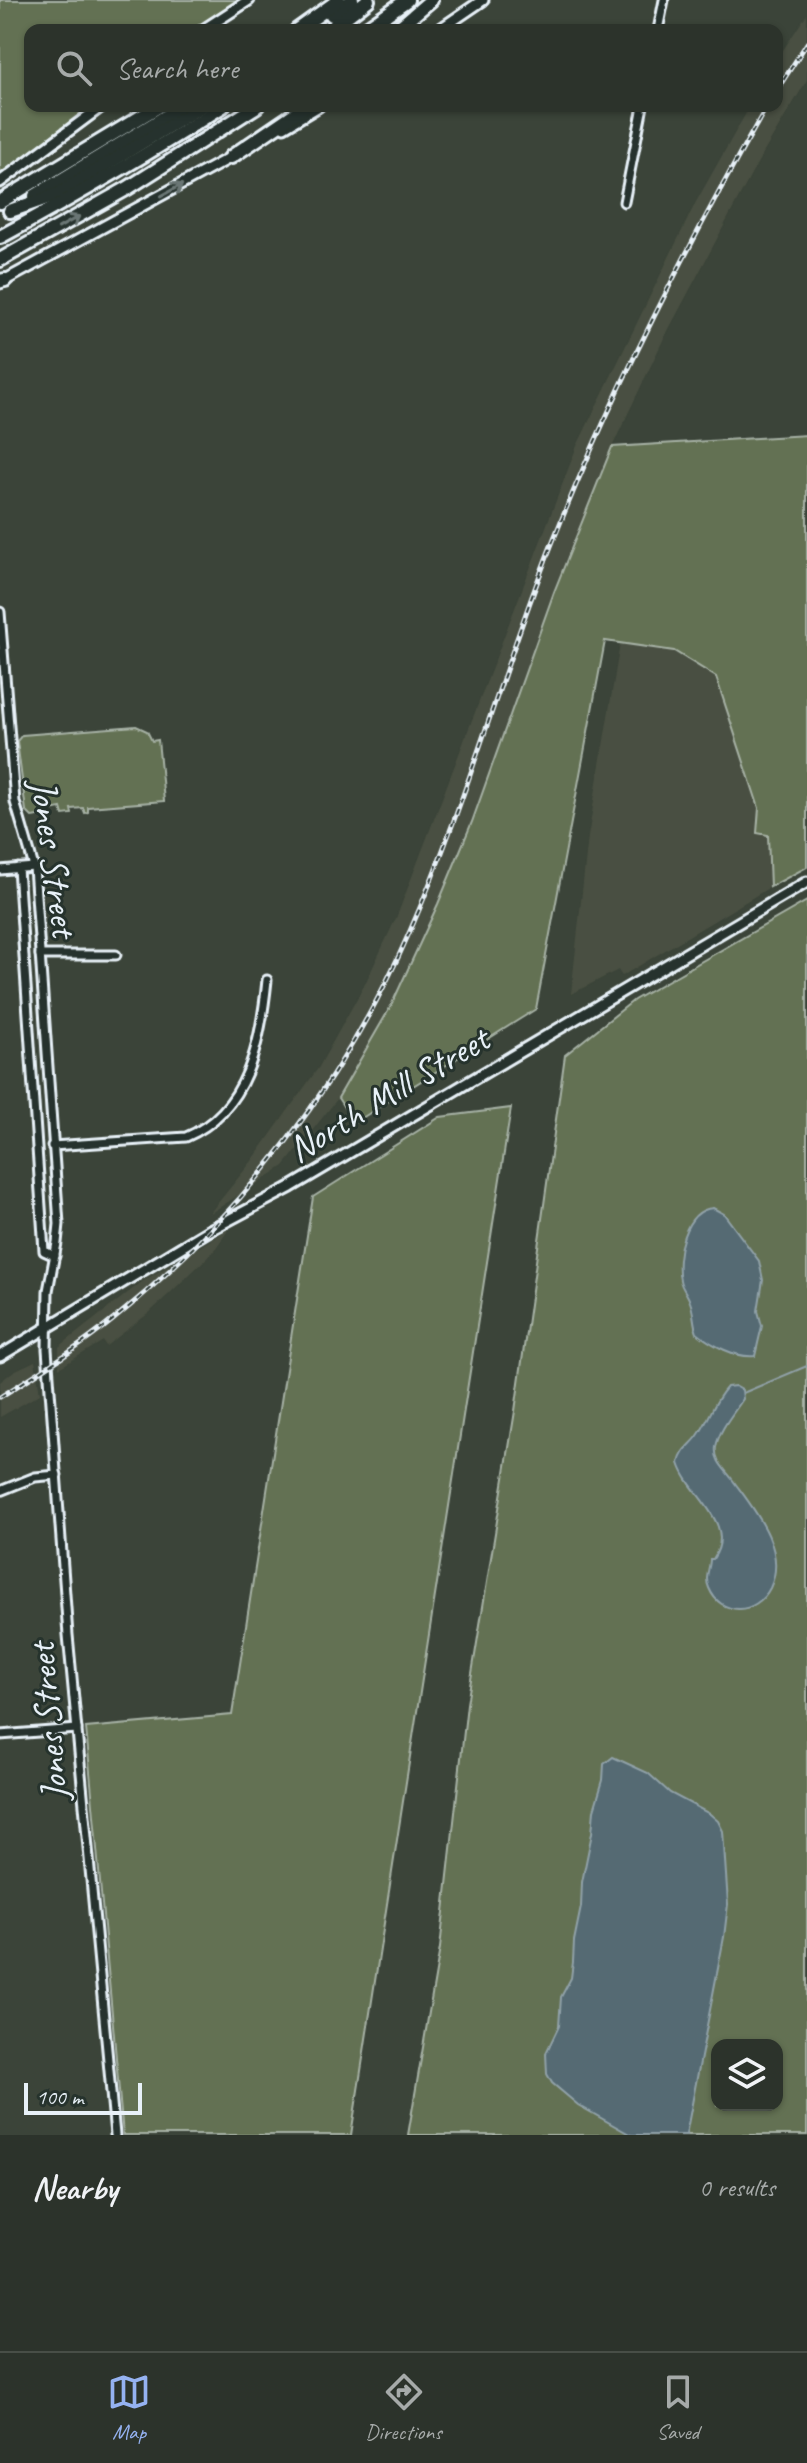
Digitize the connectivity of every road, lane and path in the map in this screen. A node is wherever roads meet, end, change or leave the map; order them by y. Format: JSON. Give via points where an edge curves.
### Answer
{"nodes":[{"id":1,"x":249,"y":0,"type":"edge"},
{"id":2,"x":339,"y":0,"type":"edge"},
{"id":3,"x":352,"y":0,"type":"edge"},
{"id":4,"x":368,"y":0,"type":"edge"},
{"id":5,"x":398,"y":0,"type":"edge"},
{"id":6,"x":407,"y":0,"type":"edge"},
{"id":7,"x":431,"y":0,"type":"edge"},
{"id":8,"x":483,"y":0,"type":"edge"},
{"id":9,"x":664,"y":0,"type":"edge"},
{"id":10,"x":212,"y":24,"type":"edge"},
{"id":11,"x":308,"y":24,"type":"edge"},
{"id":12,"x":310,"y":24,"type":"edge"},
{"id":13,"x":337,"y":24,"type":"edge"},
{"id":14,"x":371,"y":24,"type":"edge"},
{"id":15,"x":372,"y":24,"type":"edge"},
{"id":16,"x":403,"y":24,"type":"edge"},
{"id":17,"x":448,"y":24,"type":"edge"},
{"id":18,"x":659,"y":24,"type":"edge"},
{"id":19,"x":94,"y":112,"type":"edge"},
{"id":20,"x":150,"y":112,"type":"edge"},
{"id":21,"x":173,"y":112,"type":"edge"},
{"id":22,"x":192,"y":112,"type":"edge"},
{"id":23,"x":213,"y":112,"type":"edge"},
{"id":24,"x":248,"y":112,"type":"edge"},
{"id":25,"x":297,"y":112,"type":"edge"},
{"id":26,"x":309,"y":112,"type":"edge"},
{"id":27,"x":642,"y":112,"type":"edge"},
{"id":28,"x":231,"y":157,"type":"junction"},
{"id":29,"x":0,"y":182,"type":"edge"},
{"id":30,"x":624,"y":202,"type":"dead end"},
{"id":31,"x":3,"y":210,"type":"edge"},
{"id":32,"x":0,"y":237,"type":"edge"},
{"id":33,"x":0,"y":260,"type":"edge"},
{"id":34,"x":2,"y":282,"type":"edge"},
{"id":35,"x":0,"y":612,"type":"edge"},
{"id":36,"x":0,"y":743,"type":"edge"},
{"id":37,"x":10,"y":743,"type":"junction"},
{"id":38,"x":34,"y":867,"type":"junction"},
{"id":39,"x":18,"y":868,"type":"junction"},
{"id":40,"x":0,"y":870,"type":"edge"},
{"id":41,"x":807,"y":882,"type":"edge"},
{"id":42,"x":40,"y":955,"type":"junction"},
{"id":43,"x":116,"y":955,"type":"dead end"},
{"id":44,"x":267,"y":980,"type":"dead end"},
{"id":45,"x":52,"y":1146,"type":"junction"},
{"id":46,"x":55,"y":1256,"type":"junction"},
{"id":47,"x":48,"y":1327,"type":"junction"},
{"id":48,"x":0,"y":1356,"type":"edge"},
{"id":49,"x":57,"y":1475,"type":"junction"},
{"id":50,"x":0,"y":1491,"type":"edge"},
{"id":51,"x":77,"y":1729,"type":"junction"},
{"id":52,"x":0,"y":1735,"type":"edge"},
{"id":53,"x":115,"y":2135,"type":"edge"}],
"edges":[{"from":1,"to":10,"type":"main road"},
{"from":2,"to":11,"type":"highway"},
{"from":3,"to":12,"type":"highway"},
{"from":4,"to":13,"type":"highway"},
{"from":5,"to":14,"type":"highway"},
{"from":6,"to":15,"type":"highway"},
{"from":7,"to":16,"type":"highway"},
{"from":8,"to":17,"type":"main road"},
{"from":9,"to":18,"type":"street"},
{"from":19,"to":29,"type":"main road"},
{"from":20,"to":31,"type":"highway"},
{"from":21,"to":31,"type":"highway"},
{"from":22,"to":31,"type":"highway","via":[[58,194]]},
{"from":23,"to":32,"type":"highway"},
{"from":33,"to":24,"type":"highway","one_way":true},
{"from":25,"to":28,"type":"highway"},
{"from":26,"to":28,"type":"main road"},
{"from":27,"to":30,"type":"street"},
{"from":34,"to":28,"type":"main road","one_way":true},
{"from":35,"to":37,"type":"street","name":"Jones Street"},
{"from":36,"to":37,"type":"street"},
{"from":37,"to":38,"type":"street","name":"Jones Street","via":[[15,802]]},
{"from":38,"to":39,"type":"street"},
{"from":38,"to":42,"type":"street","name":"Jones Street"},
{"from":39,"to":40,"type":"street"},
{"from":39,"to":46,"type":"street","name":"Jones Street","via":[[44,1251]]},
{"from":41,"to":47,"type":"main road","name":"North Mill Street"},
{"from":42,"to":43,"type":"street"},
{"from":42,"to":45,"type":"street","name":"Jones Street"},
{"from":44,"to":45,"type":"street","via":[[250,1067],[230,1103],[209,1124],[186,1137]]},
{"from":45,"to":46,"type":"street","name":"Jones Street","via":[[59,1224]]},
{"from":46,"to":47,"type":"street","name":"Jones Street"},
{"from":47,"to":48,"type":"main road","name":"North Mill Street"},
{"from":47,"to":49,"type":"street","name":"Jones Street"},
{"from":49,"to":50,"type":"street","via":[[35,1477]]},
{"from":49,"to":51,"type":"street","name":"Jones Street"},
{"from":51,"to":52,"type":"street"},
{"from":51,"to":53,"type":"street","name":"Jones Street"}]}
